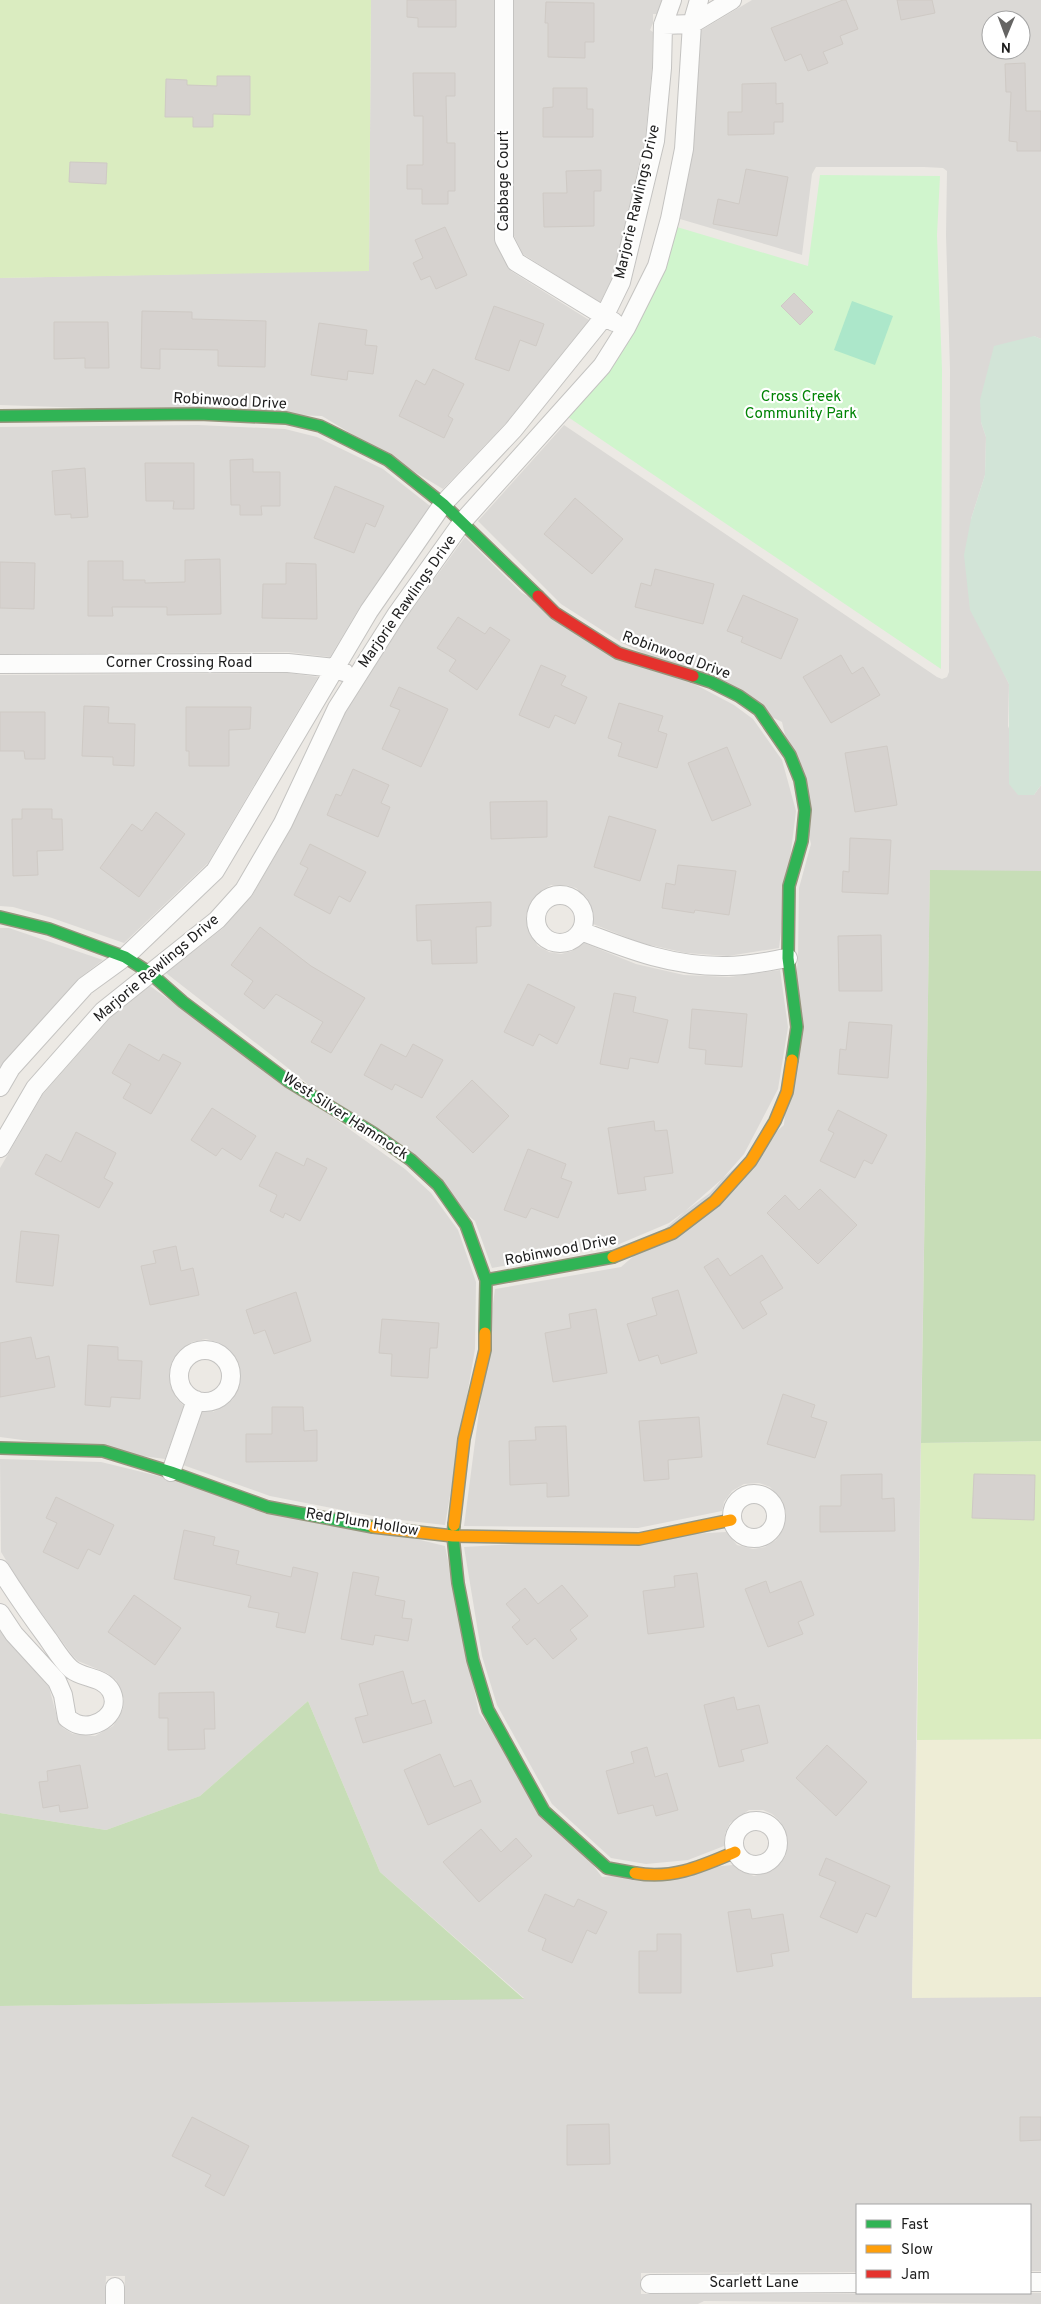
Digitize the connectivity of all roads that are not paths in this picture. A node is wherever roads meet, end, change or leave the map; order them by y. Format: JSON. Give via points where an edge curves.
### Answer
{"nodes":[{"id":1,"x":504,"y":0,"type":"edge"},
{"id":2,"x":672,"y":0,"type":"edge"},
{"id":3,"x":699,"y":0,"type":"edge"},
{"id":4,"x":732,"y":0,"type":"edge"},
{"id":5,"x":692,"y":24,"type":"junction"},
{"id":6,"x":663,"y":25,"type":"junction"},
{"id":7,"x":604,"y":317,"type":"junction"},
{"id":8,"x":626,"y":328,"type":"junction"},
{"id":9,"x":0,"y":416,"type":"edge"},
{"id":10,"x":443,"y":504,"type":"junction"},
{"id":11,"x":464,"y":521,"type":"junction"},
{"id":12,"x":0,"y":664,"type":"edge"},
{"id":13,"x":334,"y":668,"type":"junction"},
{"id":14,"x":356,"y":677,"type":"junction"},
{"id":15,"x":0,"y":916,"type":"edge"},
{"id":16,"x":581,"y":931,"type":"dead end"},
{"id":17,"x":125,"y":956,"type":"junction"},
{"id":18,"x":788,"y":958,"type":"junction"},
{"id":19,"x":150,"y":973,"type":"junction"},
{"id":20,"x":0,"y":1087,"type":"edge"},
{"id":21,"x":0,"y":1148,"type":"edge"},
{"id":22,"x":486,"y":1280,"type":"junction"},
{"id":23,"x":196,"y":1400,"type":"dead end"},
{"id":24,"x":0,"y":1448,"type":"edge"},
{"id":25,"x":171,"y":1472,"type":"junction"},
{"id":26,"x":731,"y":1520,"type":"dead end"},
{"id":27,"x":453,"y":1536,"type":"junction"},
{"id":28,"x":0,"y":1569,"type":"edge"},
{"id":29,"x":0,"y":1613,"type":"edge"},
{"id":30,"x":735,"y":1852,"type":"dead end"},
{"id":31,"x":856,"y":2283,"type":"edge"},
{"id":32,"x":650,"y":2284,"type":"dead end"}],
"edges":[{"from":1,"to":7,"type":"street","name":"Cabbage Court","via":[[504,238],[516,262]]},
{"from":2,"to":6,"type":"street","name":"Marjorie Rawlings Drive"},
{"from":3,"to":5,"type":"street","name":"Marjorie Rawlings Drive"},
{"from":4,"to":5,"type":"street"},
{"from":5,"to":6,"type":"street"},
{"from":5,"to":8,"type":"street","name":"Marjorie Rawlings Drive","via":[[684,149],[670,219],[656,266]]},
{"from":6,"to":7,"type":"street","name":"Marjorie Rawlings Drive","via":[[655,141],[621,282]]},
{"from":7,"to":8,"type":"street","name":"Cabbage Court"},
{"from":7,"to":10,"type":"street","name":"Marjorie Rawlings Drive","via":[[513,430]]},
{"from":8,"to":11,"type":"street","name":"Marjorie Rawlings Drive","via":[[602,366]]},
{"from":9,"to":10,"type":"street","name":"Robinwood Drive","via":[[198,414],[286,418],[320,426],[388,460]]},
{"from":10,"to":11,"type":"street","name":"Robinwood Drive"},
{"from":10,"to":13,"type":"street","name":"Marjorie Rawlings Drive"},
{"from":11,"to":14,"type":"street","name":"Marjorie Rawlings Drive"},
{"from":11,"to":18,"type":"street","name":"Robinwood Drive","via":[[555,613],[618,653],[711,682],[739,696],[759,710],[774,729],[800,780],[806,810],[790,886]]},
{"from":12,"to":13,"type":"street","name":"Corner Crossing Road","via":[[288,663]]},
{"from":13,"to":14,"type":"street","name":"Corner Crossing Road"},
{"from":13,"to":17,"type":"street","name":"Marjorie Rawlings Drive","via":[[215,871]]},
{"from":14,"to":19,"type":"street","name":"Marjorie Rawlings Drive","via":[[337,708],[283,823],[244,890],[217,920]]},
{"from":15,"to":17,"type":"street","name":"West Silver Hammock","via":[[49,928]]},
{"from":16,"to":18,"type":"street","via":[[639,954],[684,964],[728,966]]},
{"from":17,"to":19,"type":"street","name":"West Silver Hammock"},
{"from":17,"to":20,"type":"street","name":"Marjorie Rawlings Drive","via":[[85,986],[11,1068]]},
{"from":18,"to":22,"type":"street","name":"Robinwood Drive","via":[[797,1027],[788,1092],[752,1161],[715,1201],[673,1233],[620,1256]]},
{"from":19,"to":21,"type":"street","name":"Marjorie Rawlings Drive","via":[[103,1011],[35,1088]]},
{"from":19,"to":22,"type":"street","name":"West Silver Hammock","via":[[288,1081],[411,1160],[438,1185],[466,1224]]},
{"from":22,"to":27,"type":"street","name":"West Silver Hammock","via":[[485,1350],[464,1439]]},
{"from":23,"to":25,"type":"street"},
{"from":24,"to":25,"type":"street","name":"Red Plum Hollow","via":[[103,1451]]},
{"from":25,"to":27,"type":"street","name":"Red Plum Hollow","via":[[268,1507],[382,1529]]},
{"from":26,"to":27,"type":"street","name":"Red Plum Hollow","via":[[639,1539]]},
{"from":27,"to":30,"type":"street","name":"West Silver Hammock","via":[[471,1650],[488,1710],[544,1810],[607,1868],[645,1875],[690,1871]]},
{"from":28,"to":29,"type":"street","via":[[14,1593],[73,1671],[104,1683],[110,1689],[114,1698],[108,1716],[95,1725],[78,1725],[67,1718],[57,1681],[14,1634]]},
{"from":31,"to":32,"type":"street","name":"Scarlett Lane"}]}
